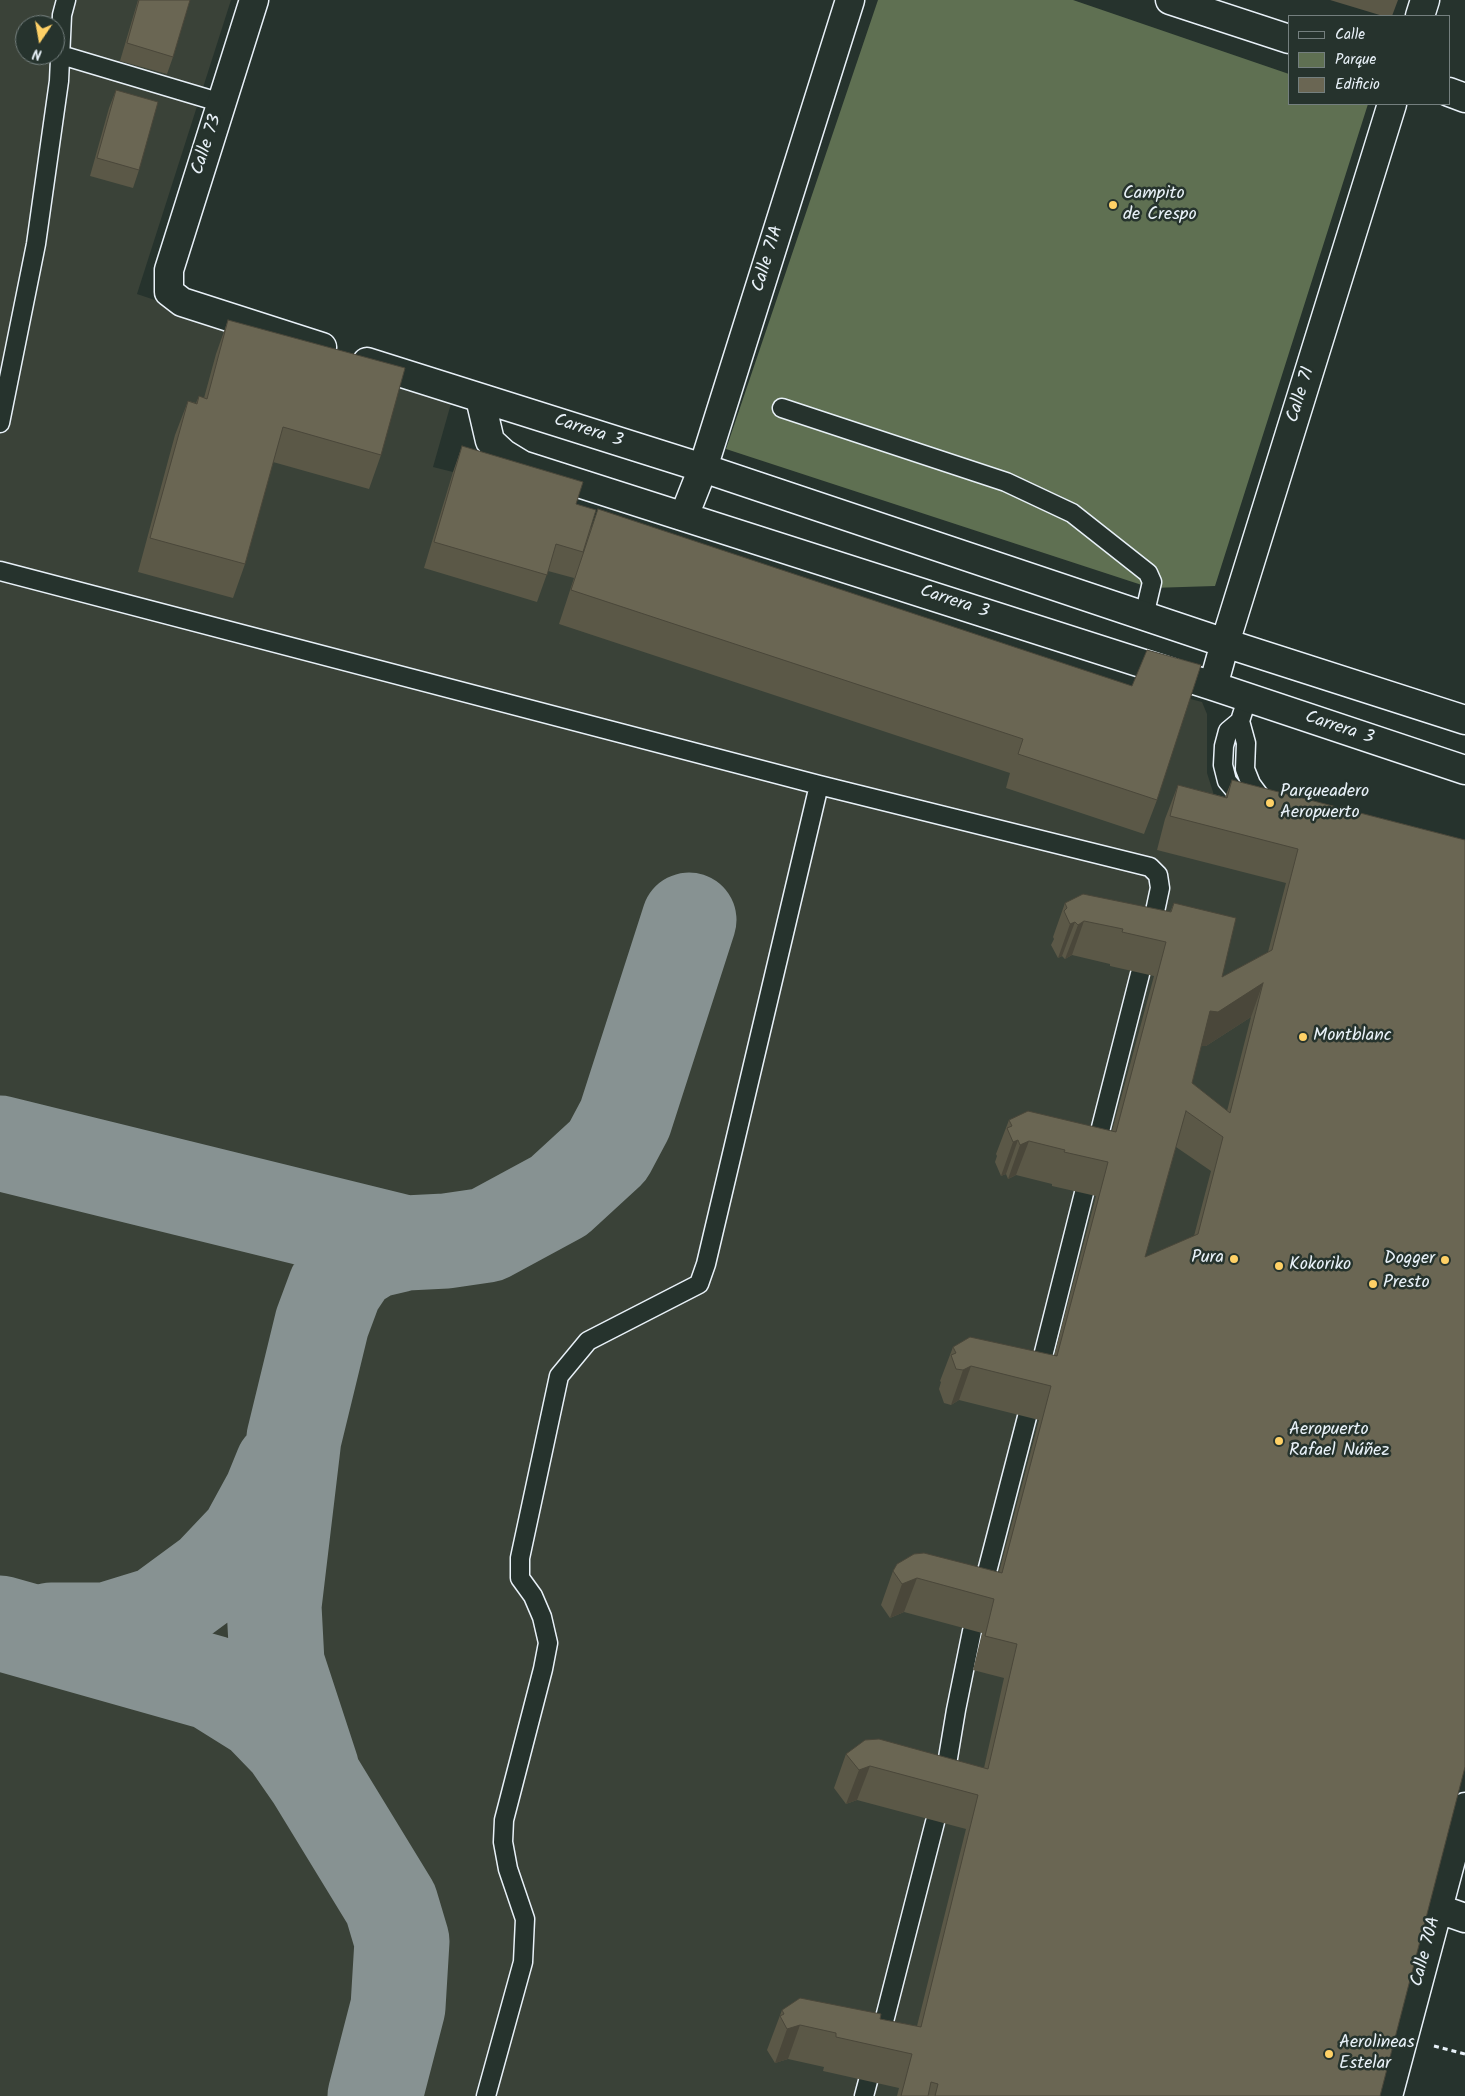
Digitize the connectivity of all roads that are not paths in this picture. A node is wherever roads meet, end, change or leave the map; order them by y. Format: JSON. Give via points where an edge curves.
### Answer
{"nodes":[{"id":1,"x":66,"y":0,"type":"edge"},
{"id":2,"x":254,"y":0,"type":"edge"},
{"id":3,"x":850,"y":0,"type":"edge"},
{"id":4,"x":1170,"y":0,"type":"edge"},
{"id":5,"x":1425,"y":0,"type":"edge"},
{"id":6,"x":62,"y":15,"type":"edge"},
{"id":7,"x":1420,"y":15,"type":"edge"},
{"id":8,"x":1288,"y":39,"type":"edge"},
{"id":9,"x":65,"y":57,"type":"edge"},
{"id":10,"x":60,"y":65,"type":"edge"},
{"id":11,"x":1450,"y":92,"type":"edge"},
{"id":12,"x":1465,"y":98,"type":"edge"},
{"id":13,"x":222,"y":103,"type":"junction"},
{"id":14,"x":1392,"y":105,"type":"edge"},
{"id":15,"x":169,"y":292,"type":"joint"},
{"id":16,"x":480,"y":398,"type":"junction"},
{"id":17,"x":782,"y":408,"type":"dead end"},
{"id":18,"x":0,"y":423,"type":"edge"},
{"id":19,"x":703,"y":468,"type":"junction"},
{"id":20,"x":684,"y":516,"type":"junction"},
{"id":21,"x":0,"y":571,"type":"edge"},
{"id":22,"x":1144,"y":616,"type":"junction"},
{"id":23,"x":1225,"y":643,"type":"junction"},
{"id":24,"x":1213,"y":686,"type":"junction"},
{"id":25,"x":1244,"y":710,"type":"junction"},
{"id":26,"x":1465,"y":720,"type":"edge"},
{"id":27,"x":1465,"y":770,"type":"edge"},
{"id":28,"x":819,"y":785,"type":"junction"},
{"id":29,"x":1272,"y":807,"type":"edge"},
{"id":30,"x":1149,"y":943,"type":"edge"},
{"id":31,"x":1140,"y":974,"type":"dead end"},
{"id":32,"x":1092,"y":1163,"type":"edge"},
{"id":33,"x":1084,"y":1193,"type":"dead end"},
{"id":34,"x":1035,"y":1388,"type":"edge"},
{"id":35,"x":1027,"y":1417,"type":"dead end"},
{"id":36,"x":979,"y":1604,"type":"edge"},
{"id":37,"x":972,"y":1631,"type":"dead end"},
{"id":38,"x":942,"y":1794,"type":"edge"},
{"id":39,"x":1465,"y":1807,"type":"edge"},
{"id":40,"x":935,"y":1822,"type":"dead end"},
{"id":41,"x":1439,"y":1909,"type":"junction"},
{"id":42,"x":1465,"y":1918,"type":"edge"},
{"id":43,"x":876,"y":2054,"type":"edge"},
{"id":44,"x":486,"y":2096,"type":"edge"},
{"id":45,"x":1388,"y":2096,"type":"edge"}],
"edges":[{"from":1,"to":6,"type":"lane"},
{"from":2,"to":13,"type":"street","name":"Calle 73"},
{"from":3,"to":19,"type":"street","name":"Calle 71A"},
{"from":4,"to":8,"type":"street"},
{"from":5,"to":7,"type":"street"},
{"from":9,"to":13,"type":"lane"},
{"from":10,"to":18,"type":"lane","via":[[36,244]]},
{"from":11,"to":12,"type":"street"},
{"from":13,"to":15,"type":"street","name":"Calle 73","via":[[168,270]]},
{"from":14,"to":23,"type":"street","name":"Calle 71"},
{"from":15,"to":16,"type":"street","name":"Carrera 3","via":[[182,302]]},
{"from":16,"to":19,"type":"street","name":"Carrera 3"},
{"from":16,"to":20,"type":"street","name":"Carrera 3","via":[[490,441],[522,465]]},
{"from":17,"to":22,"type":"lane","via":[[1006,482],[1072,513],[1148,573],[1152,582]]},
{"from":19,"to":20,"type":"street","name":"Calle 71A"},
{"from":19,"to":22,"type":"street","name":"Carrera 3"},
{"from":20,"to":24,"type":"street","name":"Carrera 3"},
{"from":21,"to":28,"type":"lane"},
{"from":22,"to":23,"type":"street","name":"Carrera 3"},
{"from":23,"to":24,"type":"street","name":"Calle 71"},
{"from":23,"to":26,"type":"street","name":"Carrera 3"},
{"from":24,"to":25,"type":"street","name":"Carrera 3"},
{"from":25,"to":27,"type":"street","name":"Carrera 3"},
{"from":25,"to":29,"type":"lane","via":[[1245,769],[1251,784]]},
{"from":28,"to":30,"type":"lane","via":[[1150,867],[1158,875],[1160,888]]},
{"from":28,"to":44,"type":"lane","via":[[706,1264],[698,1284],[588,1340],[560,1376],[520,1558],[520,1578],[533,1596],[548,1643],[504,1820],[503,1842],[508,1870],[524,1919],[523,1962]]},
{"from":31,"to":32,"type":"lane"},
{"from":33,"to":34,"type":"lane"},
{"from":35,"to":36,"type":"lane"},
{"from":37,"to":38,"type":"lane"},
{"from":39,"to":41,"type":"street","name":"Calle 70A"},
{"from":40,"to":43,"type":"lane"},
{"from":41,"to":42,"type":"street"},
{"from":41,"to":45,"type":"street","name":"Calle 70A"}]}
